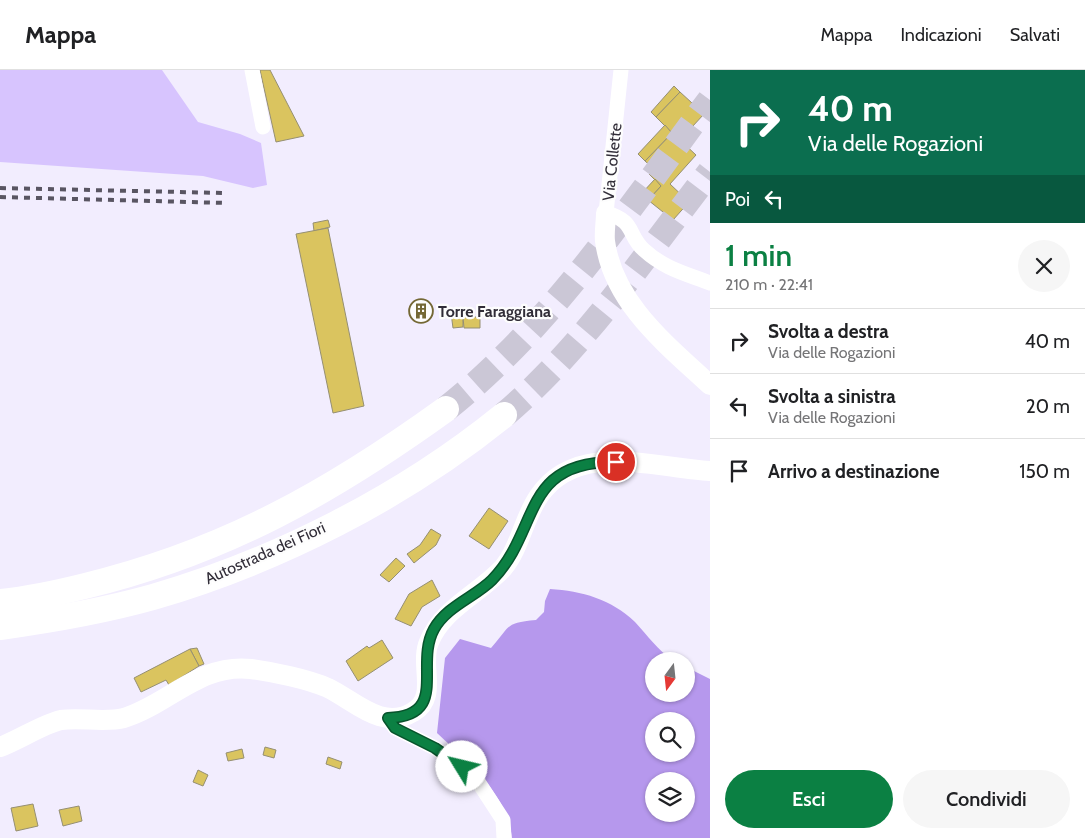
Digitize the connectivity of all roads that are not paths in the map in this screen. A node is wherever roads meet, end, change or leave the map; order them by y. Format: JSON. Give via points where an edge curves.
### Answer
{"nodes":[{"id":1,"x":252,"y":70,"type":"edge"},
{"id":2,"x":621,"y":70,"type":"edge"},
{"id":3,"x":263,"y":127,"type":"dead end"},
{"id":4,"x":606,"y":213,"type":"junction"},
{"id":5,"x":710,"y":283,"type":"edge"},
{"id":6,"x":710,"y":385,"type":"edge"},
{"id":7,"x":446,"y":409,"type":"tunnel mouth"},
{"id":8,"x":504,"y":415,"type":"tunnel mouth"},
{"id":9,"x":710,"y":471,"type":"edge"},
{"id":10,"x":0,"y":602,"type":"edge"},
{"id":11,"x":0,"y":627,"type":"edge"},
{"id":12,"x":388,"y":718,"type":"junction"},
{"id":13,"x":0,"y":747,"type":"edge"},
{"id":14,"x":504,"y":838,"type":"edge"}],
"edges":[{"from":1,"to":3,"type":"street"},
{"from":2,"to":4,"type":"street","name":"Via Collette"},
{"from":4,"to":5,"type":"street","name":"Via Collette","via":[[617,216],[630,227],[641,249],[666,268]]},
{"from":4,"to":6,"type":"street","via":[[605,240],[614,272],[626,296],[652,332]]},
{"from":7,"to":10,"type":"highway","name":"Autostrada dei Fiori","via":[[343,480],[236,535],[126,576]]},
{"from":8,"to":11,"type":"highway","name":"Autostrada dei Fiori","via":[[446,459],[409,482],[264,557],[151,597]]},
{"from":9,"to":12,"type":"street","via":[[648,462],[601,462],[564,471],[539,495],[506,564],[491,581],[451,610],[435,627],[427,646],[427,696],[424,704],[407,715]]},
{"from":12,"to":13,"type":"street","via":[[371,714],[327,688],[248,669],[209,673],[186,684],[158,704],[122,718],[60,720]]},
{"from":12,"to":14,"type":"street","via":[[395,728],[435,748],[476,777],[503,820]]}]}
